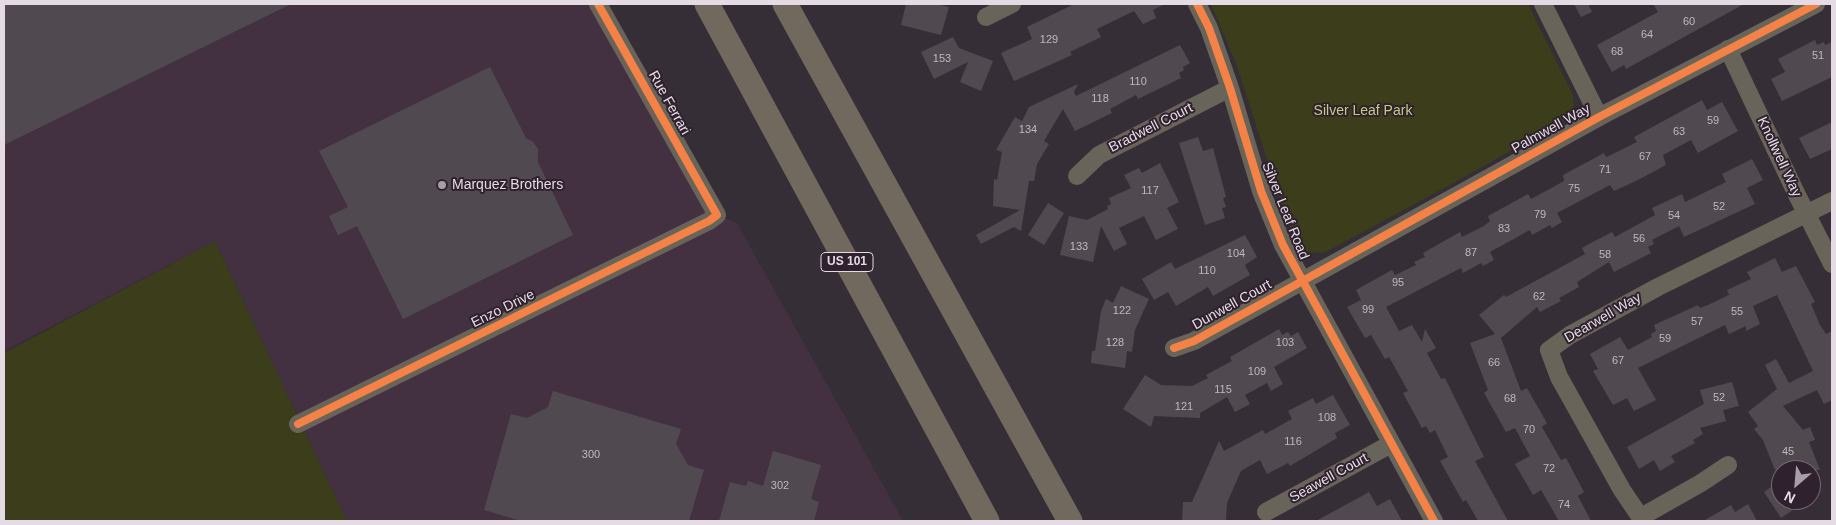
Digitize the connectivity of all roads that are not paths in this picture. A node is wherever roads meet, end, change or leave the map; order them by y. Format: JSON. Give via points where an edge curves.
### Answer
{"nodes":[{"id":1,"x":598,"y":4,"type":"edge"},
{"id":2,"x":707,"y":4,"type":"edge"},
{"id":3,"x":785,"y":4,"type":"edge"},
{"id":4,"x":1012,"y":4,"type":"edge"},
{"id":5,"x":1196,"y":4,"type":"edge"},
{"id":6,"x":1543,"y":4,"type":"edge"},
{"id":7,"x":1816,"y":4,"type":"edge"},
{"id":8,"x":986,"y":17,"type":"dead end"},
{"id":9,"x":1728,"y":49,"type":"junction"},
{"id":10,"x":1230,"y":88,"type":"junction"},
{"id":11,"x":1599,"y":117,"type":"junction"},
{"id":12,"x":1077,"y":176,"type":"dead end"},
{"id":13,"x":1832,"y":201,"type":"edge"},
{"id":14,"x":1807,"y":214,"type":"junction"},
{"id":15,"x":717,"y":215,"type":"joint"},
{"id":16,"x":1832,"y":264,"type":"edge"},
{"id":17,"x":1301,"y":282,"type":"junction"},
{"id":18,"x":1174,"y":348,"type":"dead end"},
{"id":19,"x":298,"y":424,"type":"dead end"},
{"id":20,"x":1392,"y":444,"type":"junction"},
{"id":21,"x":1728,"y":465,"type":"dead end"},
{"id":22,"x":1266,"y":512,"type":"dead end"},
{"id":23,"x":1642,"y":519,"type":"edge"},
{"id":24,"x":987,"y":521,"type":"edge"},
{"id":25,"x":1070,"y":521,"type":"edge"},
{"id":26,"x":1434,"y":521,"type":"edge"}],
"edges":[{"from":1,"to":15,"type":"street","name":"Rue Ferrari"},
{"from":2,"to":24,"type":"highway","number":"US 101"},
{"from":3,"to":25,"type":"highway"},
{"from":4,"to":8,"type":"street"},
{"from":5,"to":10,"type":"street","name":"Silver Leaf Road","via":[[1209,28]]},
{"from":6,"to":11,"type":"street"},
{"from":7,"to":9,"type":"street","name":"Palmwell Way"},
{"from":9,"to":11,"type":"street","name":"Palmwell Way"},
{"from":9,"to":14,"type":"street","name":"Knollwell Way"},
{"from":10,"to":12,"type":"street","name":"Bradwell Court","via":[[1099,154]]},
{"from":10,"to":17,"type":"street","name":"Silver Leaf Road","via":[[1261,191]]},
{"from":11,"to":17,"type":"street","name":"Palmwell Way"},
{"from":13,"to":14,"type":"street"},
{"from":14,"to":16,"type":"street","name":"Knollwell Way"},
{"from":14,"to":23,"type":"street","name":"Dearwell Way","via":[[1658,287],[1549,350],[1559,377],[1622,490]]},
{"from":15,"to":19,"type":"street","name":"Enzo Drive"},
{"from":17,"to":18,"type":"street","name":"Dunwell Court","via":[[1194,341]]},
{"from":17,"to":20,"type":"street","name":"Silver Leaf Road"},
{"from":20,"to":22,"type":"street","name":"Seawell Court"},
{"from":20,"to":26,"type":"street","name":"Silver Leaf Road"},
{"from":21,"to":23,"type":"street"}]}
